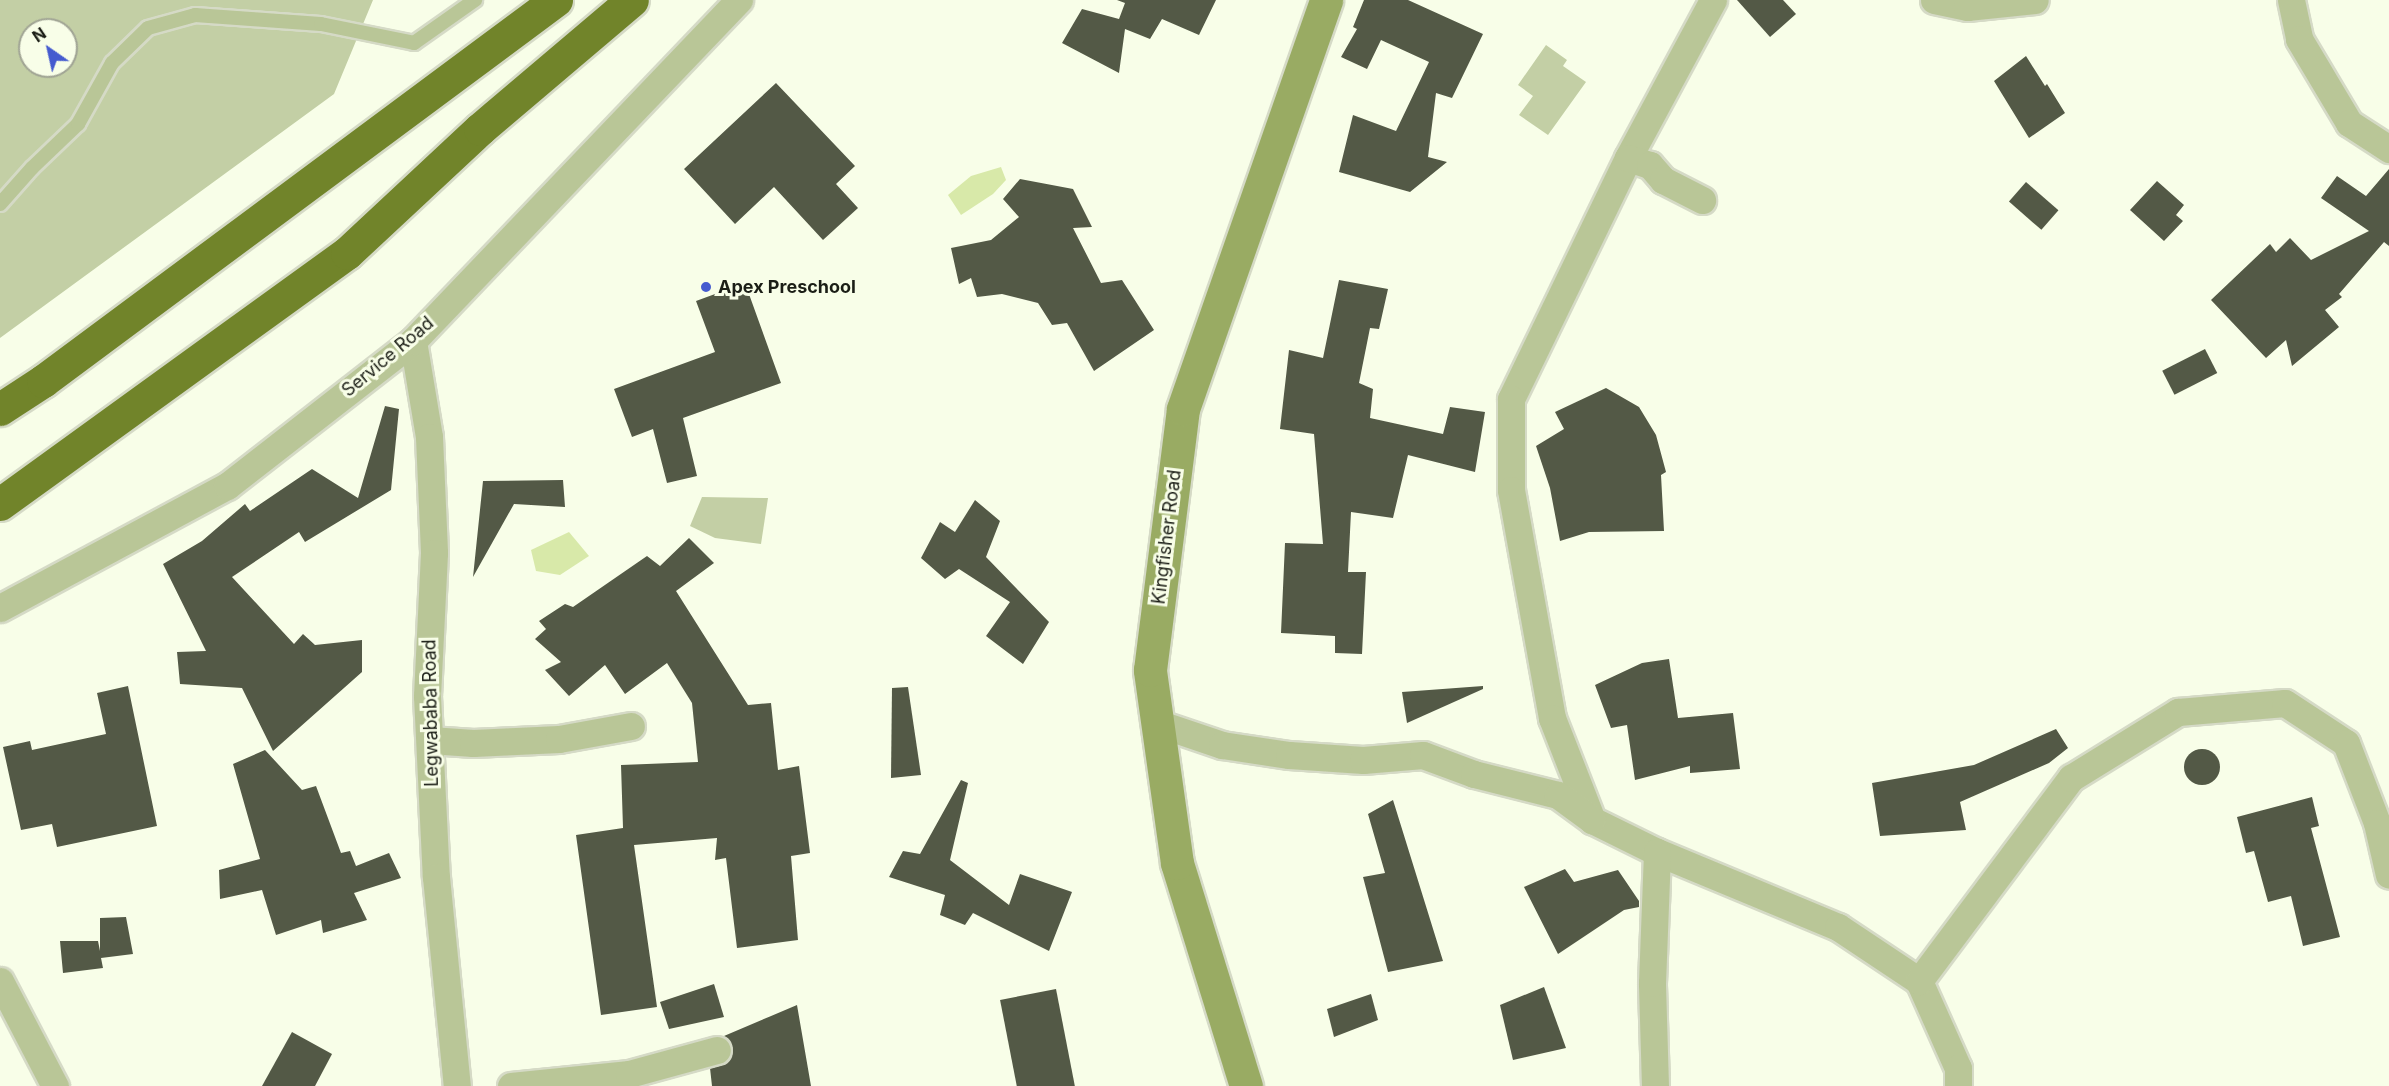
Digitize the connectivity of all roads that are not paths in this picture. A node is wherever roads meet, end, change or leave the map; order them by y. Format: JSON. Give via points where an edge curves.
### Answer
{"nodes":[{"id":1,"x":475,"y":0,"type":"edge"},
{"id":2,"x":556,"y":0,"type":"edge"},
{"id":3,"x":632,"y":0,"type":"edge"},
{"id":4,"x":739,"y":0,"type":"edge"},
{"id":5,"x":1326,"y":0,"type":"edge"},
{"id":6,"x":1713,"y":0,"type":"edge"},
{"id":7,"x":1934,"y":0,"type":"edge"},
{"id":8,"x":2035,"y":0,"type":"edge"},
{"id":9,"x":2291,"y":0,"type":"edge"},
{"id":10,"x":2389,"y":149,"type":"edge"},
{"id":11,"x":1628,"y":158,"type":"junction"},
{"id":12,"x":1702,"y":200,"type":"dead end"},
{"id":13,"x":0,"y":204,"type":"edge"},
{"id":14,"x":413,"y":341,"type":"junction"},
{"id":15,"x":0,"y":409,"type":"edge"},
{"id":16,"x":0,"y":504,"type":"edge"},
{"id":17,"x":0,"y":608,"type":"edge"},
{"id":18,"x":1157,"y":723,"type":"junction"},
{"id":19,"x":631,"y":726,"type":"dead end"},
{"id":20,"x":430,"y":740,"type":"junction"},
{"id":21,"x":1592,"y":820,"type":"junction"},
{"id":22,"x":1657,"y":852,"type":"junction"},
{"id":23,"x":2389,"y":875,"type":"edge"},
{"id":24,"x":0,"y":981,"type":"edge"},
{"id":25,"x":1919,"y":981,"type":"junction"},
{"id":26,"x":717,"y":1050,"type":"dead end"},
{"id":27,"x":55,"y":1086,"type":"edge"},
{"id":28,"x":457,"y":1086,"type":"edge"},
{"id":29,"x":511,"y":1086,"type":"edge"},
{"id":30,"x":1246,"y":1086,"type":"edge"},
{"id":31,"x":1655,"y":1086,"type":"edge"},
{"id":32,"x":1958,"y":1086,"type":"edge"}],
"edges":[{"from":1,"to":13,"type":"lane","via":[[414,43],[321,24],[195,15],[148,28],[112,63],[78,124]]},
{"from":2,"to":15,"type":"highway"},
{"from":3,"to":16,"type":"highway","via":[[480,129],[347,253]]},
{"from":4,"to":14,"type":"street","name":"Service Road"},
{"from":5,"to":18,"type":"street","name":"Kingfisher Road","via":[[1183,409],[1150,670]]},
{"from":6,"to":11,"type":"street"},
{"from":7,"to":8,"type":"street","via":[[1967,7]]},
{"from":9,"to":10,"type":"street","via":[[2300,39],[2349,123]]},
{"from":11,"to":12,"type":"street","via":[[1650,165],[1663,180]]},
{"from":11,"to":21,"type":"street","via":[[1511,399],[1510,490],[1552,718]]},
{"from":14,"to":17,"type":"street","name":"Service Road","via":[[227,486]]},
{"from":14,"to":20,"type":"street","name":"Legwababa Road","via":[[429,437],[434,553],[427,696]]},
{"from":18,"to":21,"type":"street","via":[[1222,745],[1289,755],[1363,760],[1423,755],[1474,774],[1558,795]]},
{"from":18,"to":30,"type":"street","name":"Kingfisher Road","via":[[1177,863]]},
{"from":19,"to":20,"type":"street","via":[[559,739],[473,743]]},
{"from":20,"to":28,"type":"street","name":"Legwababa Road","via":[[436,877]]},
{"from":21,"to":22,"type":"street"},
{"from":22,"to":25,"type":"street","via":[[1838,927]]},
{"from":22,"to":31,"type":"street","via":[[1652,983]]},
{"from":23,"to":25,"type":"street","via":[[2377,823],[2346,743],[2285,703],[2178,712],[2070,778]]},
{"from":24,"to":27,"type":"street"},
{"from":25,"to":32,"type":"street","via":[[1958,1068]]},
{"from":26,"to":29,"type":"street","via":[[629,1074]]}]}
